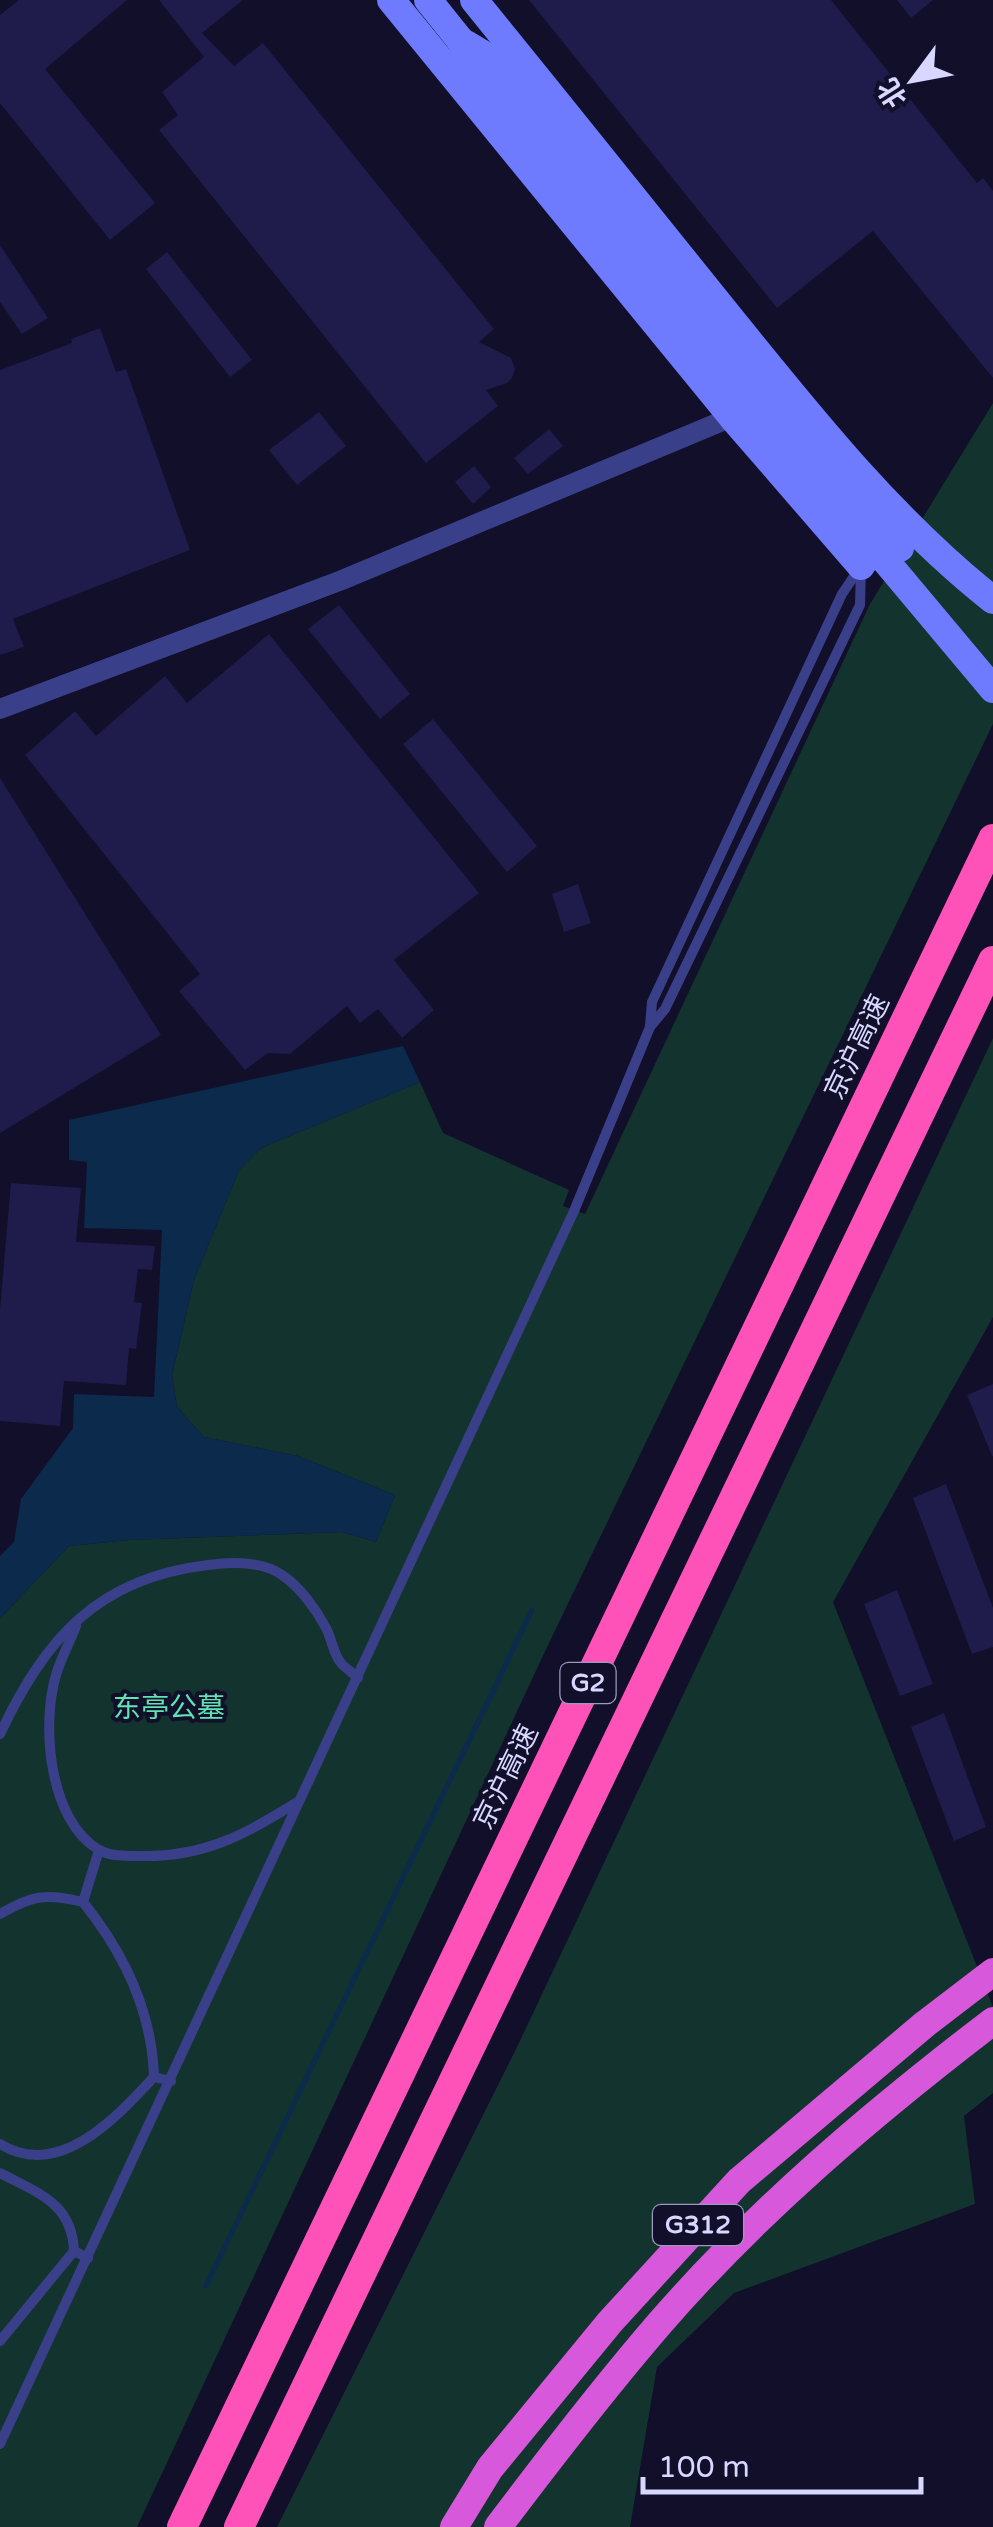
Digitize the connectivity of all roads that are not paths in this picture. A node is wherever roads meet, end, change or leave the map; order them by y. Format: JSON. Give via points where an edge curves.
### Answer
{"nodes":[{"id":1,"x":391,"y":0,"type":"edge"},
{"id":2,"x":428,"y":0,"type":"edge"},
{"id":3,"x":474,"y":0,"type":"edge"},
{"id":4,"x":460,"y":40,"type":"junction"},
{"id":5,"x":779,"y":378,"type":"junction"},
{"id":6,"x":732,"y":418,"type":"junction"},
{"id":7,"x":896,"y":512,"type":"junction"},
{"id":8,"x":862,"y":566,"type":"junction"},
{"id":9,"x":993,"y":600,"type":"edge"},
{"id":10,"x":993,"y":660,"type":"edge"},
{"id":11,"x":993,"y":689,"type":"edge"},
{"id":12,"x":0,"y":709,"type":"edge"},
{"id":13,"x":993,"y":839,"type":"edge"},
{"id":14,"x":993,"y":960,"type":"edge"},
{"id":15,"x":650,"y":1027,"type":"junction"},
{"id":16,"x":79,"y":1620,"type":"junction"},
{"id":17,"x":358,"y":1678,"type":"junction"},
{"id":18,"x":0,"y":1734,"type":"edge"},
{"id":19,"x":302,"y":1800,"type":"junction"},
{"id":20,"x":100,"y":1850,"type":"junction"},
{"id":21,"x":83,"y":1902,"type":"junction"},
{"id":22,"x":0,"y":1914,"type":"edge"},
{"id":23,"x":993,"y":1972,"type":"edge"},
{"id":24,"x":993,"y":2021,"type":"edge"},
{"id":25,"x":154,"y":2077,"type":"junction"},
{"id":26,"x":171,"y":2080,"type":"junction"},
{"id":27,"x":0,"y":2144,"type":"edge"},
{"id":28,"x":0,"y":2174,"type":"edge"},
{"id":29,"x":74,"y":2251,"type":"junction"},
{"id":30,"x":88,"y":2258,"type":"junction"},
{"id":31,"x":0,"y":2340,"type":"edge"},
{"id":32,"x":0,"y":2444,"type":"edge"},
{"id":33,"x":182,"y":2527,"type":"edge"},
{"id":34,"x":239,"y":2527,"type":"edge"},
{"id":35,"x":454,"y":2527,"type":"edge"},
{"id":36,"x":498,"y":2527,"type":"edge"}],
"edges":[{"from":1,"to":6,"type":"main road"},
{"from":2,"to":4,"type":"main road"},
{"from":3,"to":5,"type":"main road"},
{"from":4,"to":10,"type":"main road","bridge":true,"via":[[496,62]]},
{"from":4,"to":11,"type":"main road","bridge":true,"via":[[486,84]]},
{"from":5,"to":6,"type":"street"},
{"from":5,"to":7,"type":"main road"},
{"from":6,"to":8,"type":"main road"},
{"from":6,"to":12,"type":"street","via":[[342,580]]},
{"from":7,"to":8,"type":"main road"},
{"from":7,"to":9,"type":"main road"},
{"from":8,"to":15,"type":"lane","via":[[842,594],[652,1002]]},
{"from":8,"to":15,"type":"lane","via":[[860,605],[665,1010]]},
{"from":13,"to":33,"type":"highway","name":"京沪高速","number":"G2"},
{"from":14,"to":34,"type":"highway","number":"G2"},
{"from":15,"to":17,"type":"lane","via":[[574,1211]]},
{"from":16,"to":17,"type":"lane","via":[[131,1583],[175,1569],[250,1564],[280,1573],[307,1599],[339,1661]]},
{"from":16,"to":18,"type":"lane","via":[[52,1644],[22,1687]]},
{"from":16,"to":20,"type":"lane","via":[[55,1676],[52,1755],[59,1798],[75,1828]]},
{"from":17,"to":19,"type":"lane"},
{"from":19,"to":20,"type":"lane","via":[[214,1848],[150,1856]]},
{"from":19,"to":26,"type":"lane"},
{"from":20,"to":21,"type":"lane"},
{"from":21,"to":22,"type":"lane","via":[[28,1898]]},
{"from":21,"to":25,"type":"lane","via":[[126,1964],[153,2044]]},
{"from":23,"to":35,"type":"highway","number":"G312","via":[[739,2181],[610,2322],[490,2468]]},
{"from":24,"to":36,"type":"highway","number":"G312","via":[[896,2095],[769,2209],[662,2321]]},
{"from":25,"to":26,"type":"lane"},
{"from":25,"to":27,"type":"lane","via":[[78,2144],[29,2153]]},
{"from":26,"to":30,"type":"lane"},
{"from":28,"to":29,"type":"lane","via":[[48,2198],[66,2216]]},
{"from":29,"to":30,"type":"lane"},
{"from":29,"to":31,"type":"lane"},
{"from":30,"to":32,"type":"lane"}]}
